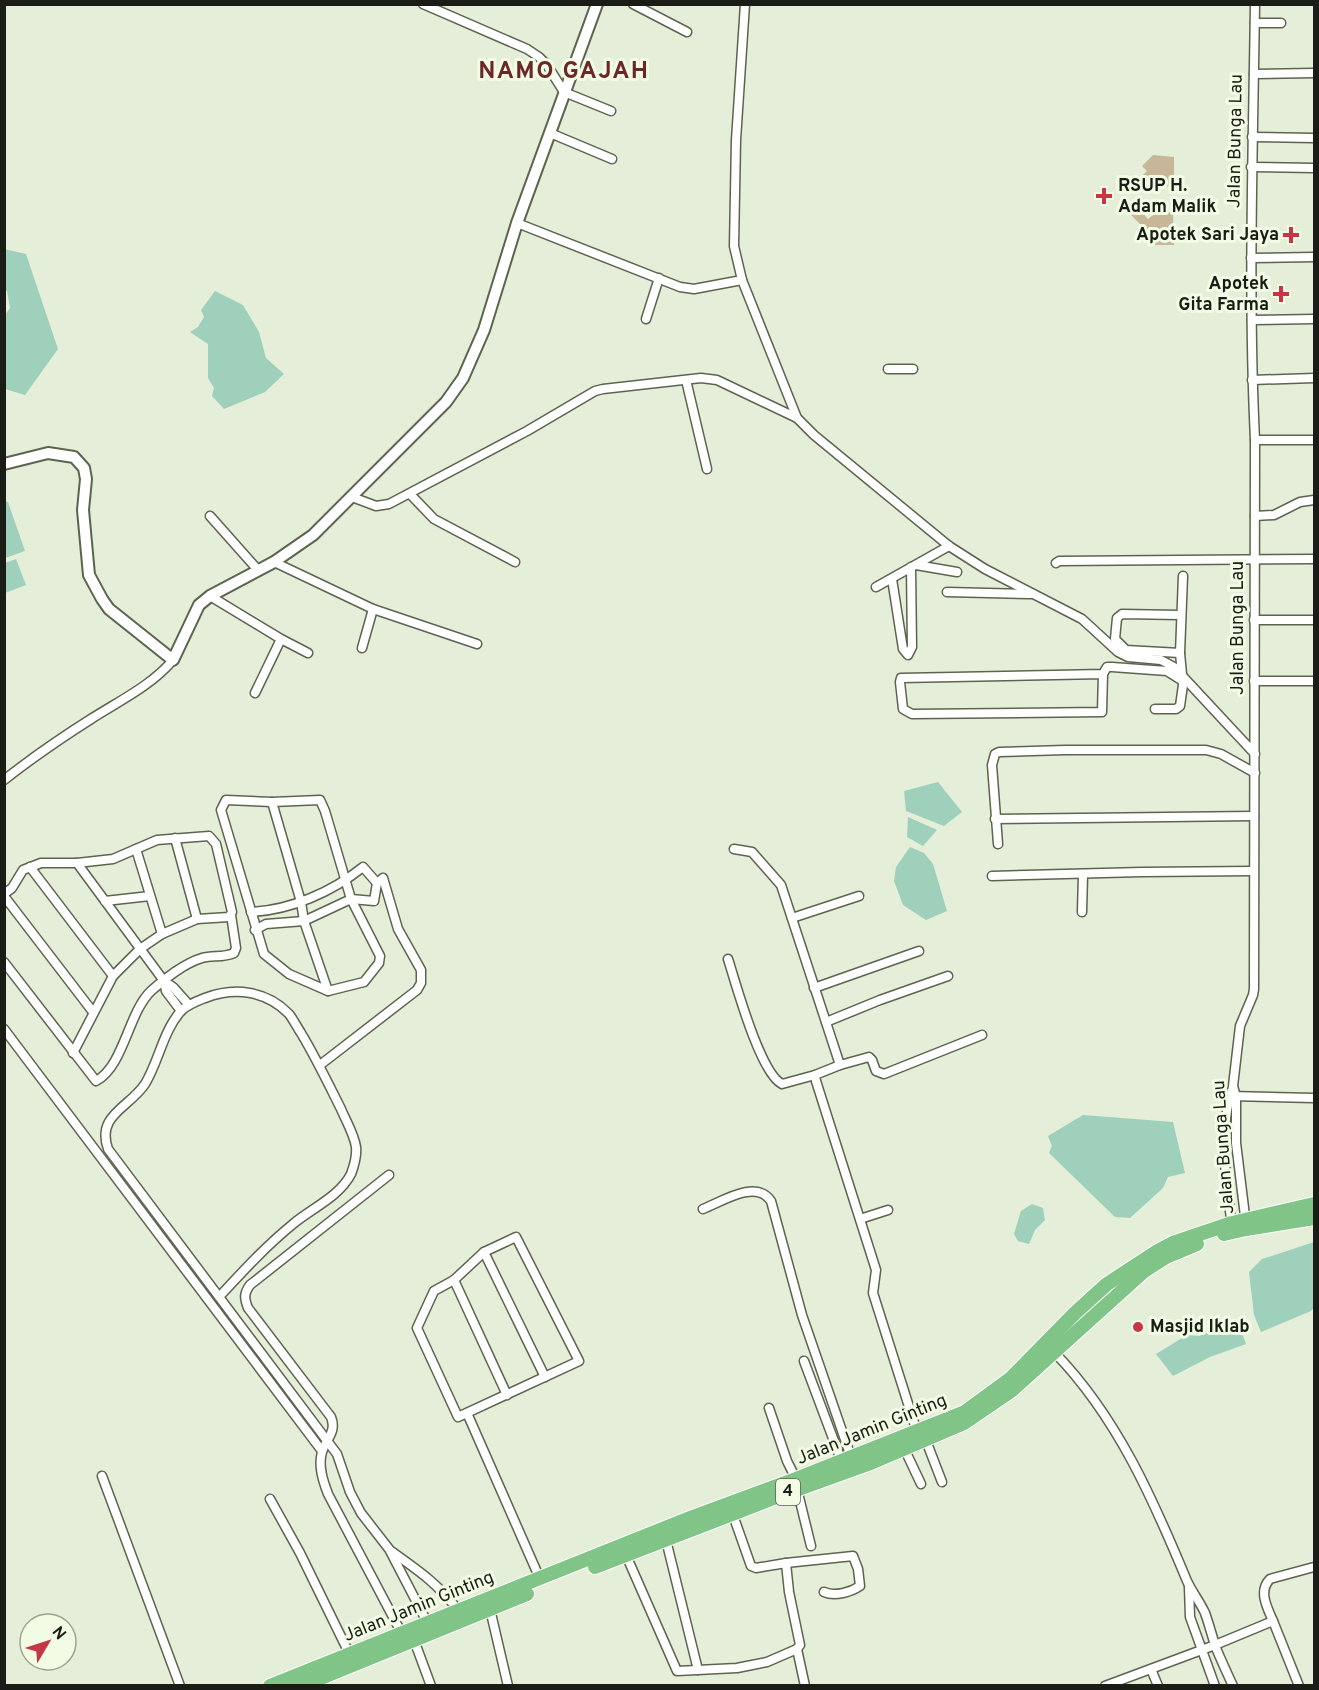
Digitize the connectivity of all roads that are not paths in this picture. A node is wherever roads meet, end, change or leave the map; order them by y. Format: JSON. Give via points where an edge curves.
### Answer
{"nodes":[{"id":1,"x":423,"y":4,"type":"edge"},
{"id":2,"x":597,"y":4,"type":"edge"},
{"id":3,"x":633,"y":4,"type":"edge"},
{"id":4,"x":745,"y":4,"type":"edge"},
{"id":5,"x":1256,"y":4,"type":"edge"},
{"id":6,"x":1255,"y":23,"type":"junction"},
{"id":7,"x":1281,"y":23,"type":"dead end"},
{"id":8,"x":687,"y":32,"type":"dead end"},
{"id":9,"x":1314,"y":73,"type":"edge"},
{"id":10,"x":1254,"y":74,"type":"junction"},
{"id":11,"x":564,"y":92,"type":"junction"},
{"id":12,"x":611,"y":111,"type":"dead end"},
{"id":13,"x":550,"y":134,"type":"junction"},
{"id":14,"x":1252,"y":137,"type":"junction"},
{"id":15,"x":1314,"y":138,"type":"edge"},
{"id":16,"x":612,"y":159,"type":"dead end"},
{"id":17,"x":1251,"y":166,"type":"junction"},
{"id":18,"x":1314,"y":168,"type":"edge"},
{"id":19,"x":517,"y":223,"type":"junction"},
{"id":20,"x":1314,"y":257,"type":"edge"},
{"id":21,"x":1251,"y":258,"type":"junction"},
{"id":22,"x":659,"y":278,"type":"junction"},
{"id":23,"x":742,"y":280,"type":"junction"},
{"id":24,"x":646,"y":319,"type":"dead end"},
{"id":25,"x":1314,"y":319,"type":"edge"},
{"id":26,"x":1252,"y":320,"type":"junction"},
{"id":27,"x":888,"y":369,"type":"dead end"},
{"id":28,"x":913,"y":369,"type":"dead end"},
{"id":29,"x":1314,"y":378,"type":"edge"},
{"id":30,"x":686,"y":380,"type":"junction"},
{"id":31,"x":1252,"y":380,"type":"junction"},
{"id":32,"x":797,"y":418,"type":"junction"},
{"id":33,"x":1254,"y":440,"type":"junction"},
{"id":34,"x":1314,"y":440,"type":"edge"},
{"id":35,"x":4,"y":464,"type":"edge"},
{"id":36,"x":707,"y":470,"type":"dead end"},
{"id":37,"x":410,"y":494,"type":"junction"},
{"id":38,"x":352,"y":497,"type":"junction"},
{"id":39,"x":1314,"y":500,"type":"edge"},
{"id":40,"x":210,"y":516,"type":"dead end"},
{"id":41,"x":1255,"y":516,"type":"junction"},
{"id":42,"x":949,"y":546,"type":"junction"},
{"id":43,"x":1254,"y":558,"type":"junction"},
{"id":44,"x":1314,"y":559,"type":"edge"},
{"id":45,"x":274,"y":562,"type":"junction"},
{"id":46,"x":515,"y":562,"type":"dead end"},
{"id":47,"x":1056,"y":563,"type":"dead end"},
{"id":48,"x":914,"y":566,"type":"junction"},
{"id":49,"x":258,"y":570,"type":"junction"},
{"id":50,"x":957,"y":572,"type":"dead end"},
{"id":51,"x":1183,"y":576,"type":"dead end"},
{"id":52,"x":892,"y":579,"type":"junction"},
{"id":53,"x":876,"y":587,"type":"dead end"},
{"id":54,"x":947,"y":592,"type":"dead end"},
{"id":55,"x":1032,"y":594,"type":"junction"},
{"id":56,"x":210,"y":596,"type":"junction"},
{"id":57,"x":373,"y":609,"type":"junction"},
{"id":58,"x":1180,"y":615,"type":"junction"},
{"id":59,"x":1254,"y":620,"type":"junction"},
{"id":60,"x":1314,"y":620,"type":"edge"},
{"id":61,"x":281,"y":639,"type":"junction"},
{"id":62,"x":477,"y":645,"type":"dead end"},
{"id":63,"x":362,"y":648,"type":"dead end"},
{"id":64,"x":1180,"y":652,"type":"junction"},
{"id":65,"x":308,"y":653,"type":"dead end"},
{"id":66,"x":173,"y":660,"type":"junction"},
{"id":67,"x":1102,"y":674,"type":"junction"},
{"id":68,"x":1182,"y":677,"type":"junction"},
{"id":69,"x":1254,"y":681,"type":"junction"},
{"id":70,"x":1314,"y":681,"type":"edge"},
{"id":71,"x":255,"y":693,"type":"dead end"},
{"id":72,"x":1155,"y":709,"type":"dead end"},
{"id":73,"x":1255,"y":754,"type":"junction"},
{"id":74,"x":1255,"y":773,"type":"junction"},
{"id":75,"x":4,"y":780,"type":"edge"},
{"id":76,"x":272,"y":802,"type":"junction"},
{"id":77,"x":1254,"y":816,"type":"junction"},
{"id":78,"x":995,"y":819,"type":"junction"},
{"id":79,"x":175,"y":838,"type":"junction"},
{"id":80,"x":998,"y":844,"type":"dead end"},
{"id":81,"x":136,"y":849,"type":"junction"},
{"id":82,"x":734,"y":849,"type":"dead end"},
{"id":83,"x":77,"y":863,"type":"junction"},
{"id":84,"x":30,"y":867,"type":"junction"},
{"id":85,"x":1253,"y":871,"type":"junction"},
{"id":86,"x":1083,"y":875,"type":"junction"},
{"id":87,"x":992,"y":876,"type":"dead end"},
{"id":88,"x":346,"y":880,"type":"junction"},
{"id":89,"x":377,"y":883,"type":"junction"},
{"id":90,"x":4,"y":895,"type":"edge"},
{"id":91,"x":150,"y":896,"type":"junction"},
{"id":92,"x":859,"y":896,"type":"dead end"},
{"id":93,"x":351,"y":899,"type":"junction"},
{"id":94,"x":105,"y":901,"type":"junction"},
{"id":95,"x":301,"y":902,"type":"junction"},
{"id":96,"x":250,"y":912,"type":"junction"},
{"id":97,"x":1082,"y":912,"type":"dead end"},
{"id":98,"x":231,"y":915,"type":"junction"},
{"id":99,"x":792,"y":918,"type":"junction"},
{"id":100,"x":197,"y":919,"type":"junction"},
{"id":101,"x":304,"y":921,"type":"junction"},
{"id":102,"x":255,"y":930,"type":"junction"},
{"id":103,"x":162,"y":934,"type":"junction"},
{"id":104,"x":140,"y":949,"type":"junction"},
{"id":105,"x":919,"y":951,"type":"dead end"},
{"id":106,"x":728,"y":959,"type":"dead end"},
{"id":107,"x":4,"y":962,"type":"edge"},
{"id":108,"x":113,"y":976,"type":"junction"},
{"id":109,"x":948,"y":976,"type":"dead end"},
{"id":110,"x":164,"y":981,"type":"junction"},
{"id":111,"x":814,"y":988,"type":"junction"},
{"id":112,"x":328,"y":991,"type":"junction"},
{"id":113,"x":189,"y":1005,"type":"junction"},
{"id":114,"x":181,"y":1011,"type":"junction"},
{"id":115,"x":93,"y":1012,"type":"junction"},
{"id":116,"x":826,"y":1022,"type":"junction"},
{"id":117,"x":4,"y":1029,"type":"edge"},
{"id":118,"x":982,"y":1035,"type":"dead end"},
{"id":119,"x":73,"y":1053,"type":"junction"},
{"id":120,"x":320,"y":1065,"type":"junction"},
{"id":121,"x":840,"y":1065,"type":"junction"},
{"id":122,"x":815,"y":1075,"type":"junction"},
{"id":123,"x":1233,"y":1096,"type":"junction"},
{"id":124,"x":1314,"y":1098,"type":"edge"},
{"id":125,"x":389,"y":1174,"type":"dead end"},
{"id":126,"x":1314,"y":1204,"type":"edge"},
{"id":127,"x":703,"y":1209,"type":"dead end"},
{"id":128,"x":888,"y":1210,"type":"dead end"},
{"id":129,"x":1314,"y":1218,"type":"edge"},
{"id":130,"x":860,"y":1219,"type":"junction"},
{"id":131,"x":1239,"y":1225,"type":"junction"},
{"id":132,"x":484,"y":1252,"type":"junction"},
{"id":133,"x":454,"y":1280,"type":"junction"},
{"id":134,"x":219,"y":1298,"type":"junction"},
{"id":135,"x":1058,"y":1350,"type":"junction"},
{"id":136,"x":804,"y":1361,"type":"dead end"},
{"id":137,"x":545,"y":1377,"type":"junction"},
{"id":138,"x":507,"y":1395,"type":"junction"},
{"id":139,"x":769,"y":1408,"type":"dead end"},
{"id":140,"x":467,"y":1413,"type":"junction"},
{"id":141,"x":921,"y":1435,"type":"junction"},
{"id":142,"x":328,"y":1441,"type":"junction"},
{"id":143,"x":904,"y":1448,"type":"junction"},
{"id":144,"x":322,"y":1451,"type":"junction"},
{"id":145,"x":846,"y":1463,"type":"junction"},
{"id":146,"x":102,"y":1476,"type":"dead end"},
{"id":147,"x":942,"y":1482,"type":"dead end"},
{"id":148,"x":796,"y":1484,"type":"junction"},
{"id":149,"x":921,"y":1484,"type":"dead end"},
{"id":150,"x":270,"y":1500,"type":"dead end"},
{"id":151,"x":733,"y":1515,"type":"junction"},
{"id":152,"x":666,"y":1540,"type":"junction"},
{"id":153,"x":811,"y":1546,"type":"dead end"},
{"id":154,"x":388,"y":1549,"type":"junction"},
{"id":155,"x":626,"y":1555,"type":"junction"},
{"id":156,"x":786,"y":1563,"type":"junction"},
{"id":157,"x":1314,"y":1568,"type":"edge"},
{"id":158,"x":540,"y":1579,"type":"junction"},
{"id":159,"x":1188,"y":1584,"type":"junction"},
{"id":160,"x":824,"y":1592,"type":"dead end"},
{"id":161,"x":490,"y":1609,"type":"junction"},
{"id":162,"x":458,"y":1610,"type":"junction"},
{"id":163,"x":1273,"y":1621,"type":"junction"},
{"id":164,"x":427,"y":1622,"type":"junction"},
{"id":165,"x":401,"y":1632,"type":"junction"},
{"id":166,"x":414,"y":1640,"type":"junction"},
{"id":167,"x":1215,"y":1645,"type":"junction"},
{"id":168,"x":797,"y":1649,"type":"junction"},
{"id":169,"x":1203,"y":1650,"type":"junction"},
{"id":170,"x":350,"y":1654,"type":"junction"},
{"id":171,"x":1151,"y":1669,"type":"junction"},
{"id":172,"x":698,"y":1670,"type":"junction"},
{"id":173,"x":1106,"y":1685,"type":"edge"},
{"id":174,"x":180,"y":1686,"type":"edge"},
{"id":175,"x":270,"y":1686,"type":"edge"},
{"id":176,"x":301,"y":1686,"type":"edge"},
{"id":177,"x":431,"y":1686,"type":"edge"},
{"id":178,"x":508,"y":1686,"type":"edge"},
{"id":179,"x":806,"y":1686,"type":"edge"},
{"id":180,"x":1158,"y":1686,"type":"edge"},
{"id":181,"x":1215,"y":1686,"type":"edge"},
{"id":182,"x":1233,"y":1686,"type":"edge"},
{"id":183,"x":1299,"y":1686,"type":"edge"}],
"edges":[{"from":1,"to":11,"type":"street","via":[[527,49],[547,65]]},
{"from":2,"to":11,"type":"street"},
{"from":3,"to":8,"type":"street"},
{"from":4,"to":23,"type":"street","via":[[734,246]]},
{"from":5,"to":6,"type":"street","name":"Jalan Bunga Lau"},
{"from":6,"to":7,"type":"street"},
{"from":6,"to":10,"type":"street","name":"Jalan Bunga Lau"},
{"from":9,"to":10,"type":"street"},
{"from":10,"to":14,"type":"street","name":"Jalan Bunga Lau"},
{"from":11,"to":12,"type":"street"},
{"from":11,"to":13,"type":"street"},
{"from":13,"to":16,"type":"street"},
{"from":13,"to":19,"type":"street"},
{"from":14,"to":15,"type":"street"},
{"from":14,"to":17,"type":"street","name":"Jalan Bunga Lau"},
{"from":17,"to":18,"type":"street"},
{"from":17,"to":21,"type":"street","name":"Jalan Bunga Lau"},
{"from":19,"to":22,"type":"street"},
{"from":19,"to":38,"type":"street","via":[[484,330],[463,378],[446,402]]},
{"from":20,"to":21,"type":"street"},
{"from":21,"to":26,"type":"street","name":"Jalan Bunga Lau"},
{"from":22,"to":23,"type":"street","via":[[694,289]]},
{"from":22,"to":24,"type":"street"},
{"from":23,"to":32,"type":"street"},
{"from":25,"to":26,"type":"street"},
{"from":26,"to":31,"type":"street","name":"Jalan Bunga Lau"},
{"from":27,"to":28,"type":"street"},
{"from":29,"to":31,"type":"street"},
{"from":30,"to":32,"type":"street","via":[[717,380]]},
{"from":30,"to":36,"type":"street"},
{"from":30,"to":37,"type":"street","via":[[595,391]]},
{"from":31,"to":33,"type":"street","name":"Jalan Bunga Lau"},
{"from":32,"to":42,"type":"street"},
{"from":33,"to":34,"type":"street"},
{"from":33,"to":41,"type":"street","name":"Jalan Bunga Lau"},
{"from":35,"to":66,"type":"street","via":[[48,453],[74,458],[84,468],[89,575],[109,609]]},
{"from":37,"to":38,"type":"street","via":[[380,506]]},
{"from":37,"to":46,"type":"street","via":[[434,519]]},
{"from":38,"to":45,"type":"street","via":[[313,535]]},
{"from":39,"to":41,"type":"street","via":[[1300,502],[1274,515]]},
{"from":40,"to":49,"type":"street"},
{"from":41,"to":43,"type":"street","name":"Jalan Bunga Lau"},
{"from":42,"to":48,"type":"street"},
{"from":42,"to":55,"type":"street"},
{"from":43,"to":44,"type":"street"},
{"from":43,"to":47,"type":"street"},
{"from":43,"to":59,"type":"street","name":"Jalan Bunga Lau"},
{"from":45,"to":49,"type":"street"},
{"from":45,"to":57,"type":"street"},
{"from":48,"to":50,"type":"street"},
{"from":48,"to":52,"type":"street"},
{"from":48,"to":52,"type":"street","via":[[912,647],[908,655],[903,649]]},
{"from":49,"to":56,"type":"street"},
{"from":51,"to":58,"type":"street"},
{"from":52,"to":53,"type":"street"},
{"from":54,"to":55,"type":"street"},
{"from":55,"to":68,"type":"street","via":[[1082,619],[1118,652],[1128,657],[1161,660]]},
{"from":56,"to":61,"type":"street"},
{"from":56,"to":66,"type":"street","via":[[199,605]]},
{"from":57,"to":62,"type":"street"},
{"from":57,"to":63,"type":"street"},
{"from":58,"to":64,"type":"street"},
{"from":58,"to":64,"type":"street","via":[[1120,615],[1115,633],[1115,639],[1126,650]]},
{"from":59,"to":60,"type":"street"},
{"from":59,"to":69,"type":"street","name":"Jalan Bunga Lau"},
{"from":61,"to":65,"type":"street"},
{"from":61,"to":71,"type":"street"},
{"from":64,"to":68,"type":"street"},
{"from":66,"to":75,"type":"street","via":[[148,683]]},
{"from":67,"to":67,"type":"street","via":[[902,678],[900,682],[903,709],[912,714],[1102,712]]},
{"from":67,"to":68,"type":"street","via":[[1112,666],[1167,671]]},
{"from":68,"to":72,"type":"street","via":[[1178,708]]},
{"from":68,"to":73,"type":"street"},
{"from":69,"to":70,"type":"street"},
{"from":69,"to":73,"type":"street","name":"Jalan Bunga Lau"},
{"from":73,"to":74,"type":"street","name":"Jalan Bunga Lau"},
{"from":74,"to":77,"type":"street","name":"Jalan Bunga Lau"},
{"from":74,"to":78,"type":"street","via":[[1206,750],[999,752],[993,756],[992,765]]},
{"from":76,"to":88,"type":"street","via":[[320,800]]},
{"from":76,"to":95,"type":"street"},
{"from":76,"to":96,"type":"street","via":[[226,800],[221,810]]},
{"from":77,"to":78,"type":"street"},
{"from":77,"to":85,"type":"street","name":"Jalan Bunga Lau"},
{"from":78,"to":80,"type":"street"},
{"from":79,"to":81,"type":"street"},
{"from":79,"to":98,"type":"street","via":[[213,839]]},
{"from":79,"to":100,"type":"street"},
{"from":81,"to":83,"type":"street","via":[[113,859]]},
{"from":81,"to":91,"type":"street"},
{"from":82,"to":99,"type":"street","via":[[752,852],[777,880]]},
{"from":83,"to":84,"type":"street","via":[[41,862]]},
{"from":83,"to":94,"type":"street"},
{"from":84,"to":90,"type":"street","via":[[23,870]]},
{"from":84,"to":108,"type":"street"},
{"from":85,"to":86,"type":"street"},
{"from":85,"to":123,"type":"street","name":"Jalan Bunga Lau","via":[[1254,988],[1240,1026]]},
{"from":86,"to":87,"type":"street"},
{"from":86,"to":97,"type":"street"},
{"from":88,"to":89,"type":"street","via":[[363,867]]},
{"from":88,"to":93,"type":"street"},
{"from":88,"to":95,"type":"street"},
{"from":89,"to":93,"type":"street","via":[[374,901]]},
{"from":89,"to":120,"type":"street","via":[[384,878],[398,929],[421,970],[421,983]]},
{"from":90,"to":115,"type":"street"},
{"from":91,"to":94,"type":"street"},
{"from":91,"to":103,"type":"street"},
{"from":92,"to":99,"type":"street"},
{"from":93,"to":101,"type":"street"},
{"from":93,"to":112,"type":"street","via":[[380,956],[379,963],[364,982]]},
{"from":94,"to":104,"type":"street"},
{"from":95,"to":96,"type":"street"},
{"from":95,"to":101,"type":"street"},
{"from":96,"to":102,"type":"street"},
{"from":98,"to":100,"type":"street"},
{"from":98,"to":110,"type":"street","via":[[234,953],[196,960]]},
{"from":99,"to":111,"type":"street"},
{"from":100,"to":103,"type":"street"},
{"from":101,"to":102,"type":"street","via":[[266,924]]},
{"from":101,"to":112,"type":"street"},
{"from":102,"to":112,"type":"street","via":[[264,954],[289,974]]},
{"from":103,"to":104,"type":"street"},
{"from":104,"to":108,"type":"street"},
{"from":104,"to":110,"type":"street"},
{"from":105,"to":111,"type":"street"},
{"from":106,"to":122,"type":"street","via":[[756,1041],[775,1080],[782,1084]]},
{"from":107,"to":119,"type":"street"},
{"from":108,"to":115,"type":"street"},
{"from":109,"to":116,"type":"street"},
{"from":110,"to":113,"type":"street"},
{"from":110,"to":114,"type":"street","via":[[166,991]]},
{"from":110,"to":119,"type":"street","via":[[150,991],[141,1005],[105,1076],[94,1080]]},
{"from":111,"to":116,"type":"street"},
{"from":113,"to":114,"type":"street"},
{"from":113,"to":120,"type":"street","via":[[230,990],[260,996],[289,1014]]},
{"from":114,"to":134,"type":"street","via":[[146,1082],[107,1123],[104,1140]]},
{"from":115,"to":119,"type":"street"},
{"from":116,"to":121,"type":"street"},
{"from":117,"to":144,"type":"street"},
{"from":118,"to":121,"type":"street","via":[[884,1074],[876,1071],[869,1057]]},
{"from":120,"to":134,"type":"street","via":[[352,1133],[356,1147],[352,1171],[340,1189],[259,1253]]},
{"from":121,"to":122,"type":"street"},
{"from":122,"to":130,"type":"street"},
{"from":123,"to":124,"type":"street"},
{"from":123,"to":131,"type":"street","name":"Jalan Bunga Lau"},
{"from":123,"to":131,"type":"street","via":[[1224,1146]]},
{"from":125,"to":142,"type":"street","via":[[245,1291],[248,1308],[332,1417],[334,1429]]},
{"from":126,"to":131,"type":"highway","name":"Jalan Jamin Ginting","number":"4"},
{"from":127,"to":145,"type":"street","via":[[747,1192],[767,1195],[771,1201]]},
{"from":128,"to":130,"type":"street"},
{"from":129,"to":131,"type":"highway","name":"Jalan Jamin Ginting","number":"4"},
{"from":130,"to":141,"type":"street","via":[[876,1270],[873,1293]]},
{"from":131,"to":135,"type":"highway","name":"Jalan Jamin Ginting","number":"4","via":[[1144,1271]]},
{"from":131,"to":141,"type":"highway","name":"Jalan Jamin Ginting","number":"4","via":[[1173,1243],[1117,1277],[988,1397]]},
{"from":132,"to":133,"type":"street"},
{"from":132,"to":137,"type":"street"},
{"from":132,"to":137,"type":"street","via":[[516,1237],[579,1361]]},
{"from":133,"to":138,"type":"street"},
{"from":133,"to":140,"type":"street","via":[[434,1291],[417,1328],[458,1417]]},
{"from":134,"to":142,"type":"street"},
{"from":135,"to":141,"type":"highway","name":"Jalan Jamin Ginting","number":"4","via":[[978,1415]]},
{"from":135,"to":159,"type":"street","via":[[1108,1420],[1146,1487]]},
{"from":136,"to":145,"type":"street"},
{"from":137,"to":138,"type":"street"},
{"from":138,"to":140,"type":"street"},
{"from":139,"to":148,"type":"street"},
{"from":140,"to":158,"type":"street"},
{"from":141,"to":143,"type":"highway","name":"Jalan Jamin Ginting","number":"4"},
{"from":141,"to":145,"type":"highway","name":"Jalan Jamin Ginting","number":"4"},
{"from":141,"to":147,"type":"street"},
{"from":142,"to":144,"type":"street"},
{"from":142,"to":154,"type":"street","via":[[337,1454],[350,1492]]},
{"from":143,"to":145,"type":"highway","name":"Jalan Jamin Ginting","number":"4","via":[[868,1464]]},
{"from":143,"to":149,"type":"street"},
{"from":144,"to":165,"type":"street","via":[[328,1494]]},
{"from":145,"to":148,"type":"highway","name":"Jalan Jamin Ginting","number":"4"},
{"from":146,"to":174,"type":"street"},
{"from":148,"to":151,"type":"highway","name":"Jalan Jamin Ginting","number":"4"},
{"from":148,"to":153,"type":"street"},
{"from":148,"to":158,"type":"highway","name":"Jalan Jamin Ginting","number":"4","via":[[690,1518]]},
{"from":150,"to":170,"type":"street"},
{"from":151,"to":152,"type":"highway","name":"Jalan Jamin Ginting","number":"4"},
{"from":151,"to":156,"type":"street","via":[[751,1566]]},
{"from":152,"to":155,"type":"highway","name":"Jalan Jamin Ginting","number":"4"},
{"from":152,"to":172,"type":"street"},
{"from":154,"to":162,"type":"street","via":[[430,1578]]},
{"from":154,"to":164,"type":"street"},
{"from":155,"to":161,"type":"highway","name":"Jalan Jamin Ginting","number":"4"},
{"from":155,"to":172,"type":"street","via":[[677,1671]]},
{"from":156,"to":160,"type":"street","via":[[853,1556],[859,1588],[830,1595]]},
{"from":156,"to":168,"type":"street","via":[[800,1645]]},
{"from":157,"to":163,"type":"street","via":[[1270,1579],[1265,1584],[1263,1592]]},
{"from":158,"to":162,"type":"highway","name":"Jalan Jamin Ginting","number":"4"},
{"from":159,"to":167,"type":"street","via":[[1204,1611]]},
{"from":159,"to":169,"type":"street","via":[[1190,1617]]},
{"from":161,"to":166,"type":"highway","name":"Jalan Jamin Ginting","number":"4"},
{"from":161,"to":178,"type":"street"},
{"from":162,"to":164,"type":"highway","name":"Jalan Jamin Ginting","number":"4"},
{"from":163,"to":167,"type":"street"},
{"from":163,"to":183,"type":"street"},
{"from":164,"to":165,"type":"highway","name":"Jalan Jamin Ginting","number":"4"},
{"from":165,"to":170,"type":"highway","name":"Jalan Jamin Ginting","number":"4"},
{"from":166,"to":176,"type":"highway","name":"Jalan Jamin Ginting","number":"4"},
{"from":166,"to":177,"type":"street"},
{"from":167,"to":169,"type":"street"},
{"from":167,"to":182,"type":"street"},
{"from":168,"to":172,"type":"street","via":[[767,1662]]},
{"from":168,"to":179,"type":"street"},
{"from":169,"to":171,"type":"street"},
{"from":169,"to":181,"type":"street"},
{"from":170,"to":175,"type":"highway","name":"Jalan Jamin Ginting","number":"4"},
{"from":171,"to":173,"type":"street"},
{"from":171,"to":180,"type":"street"}]}
